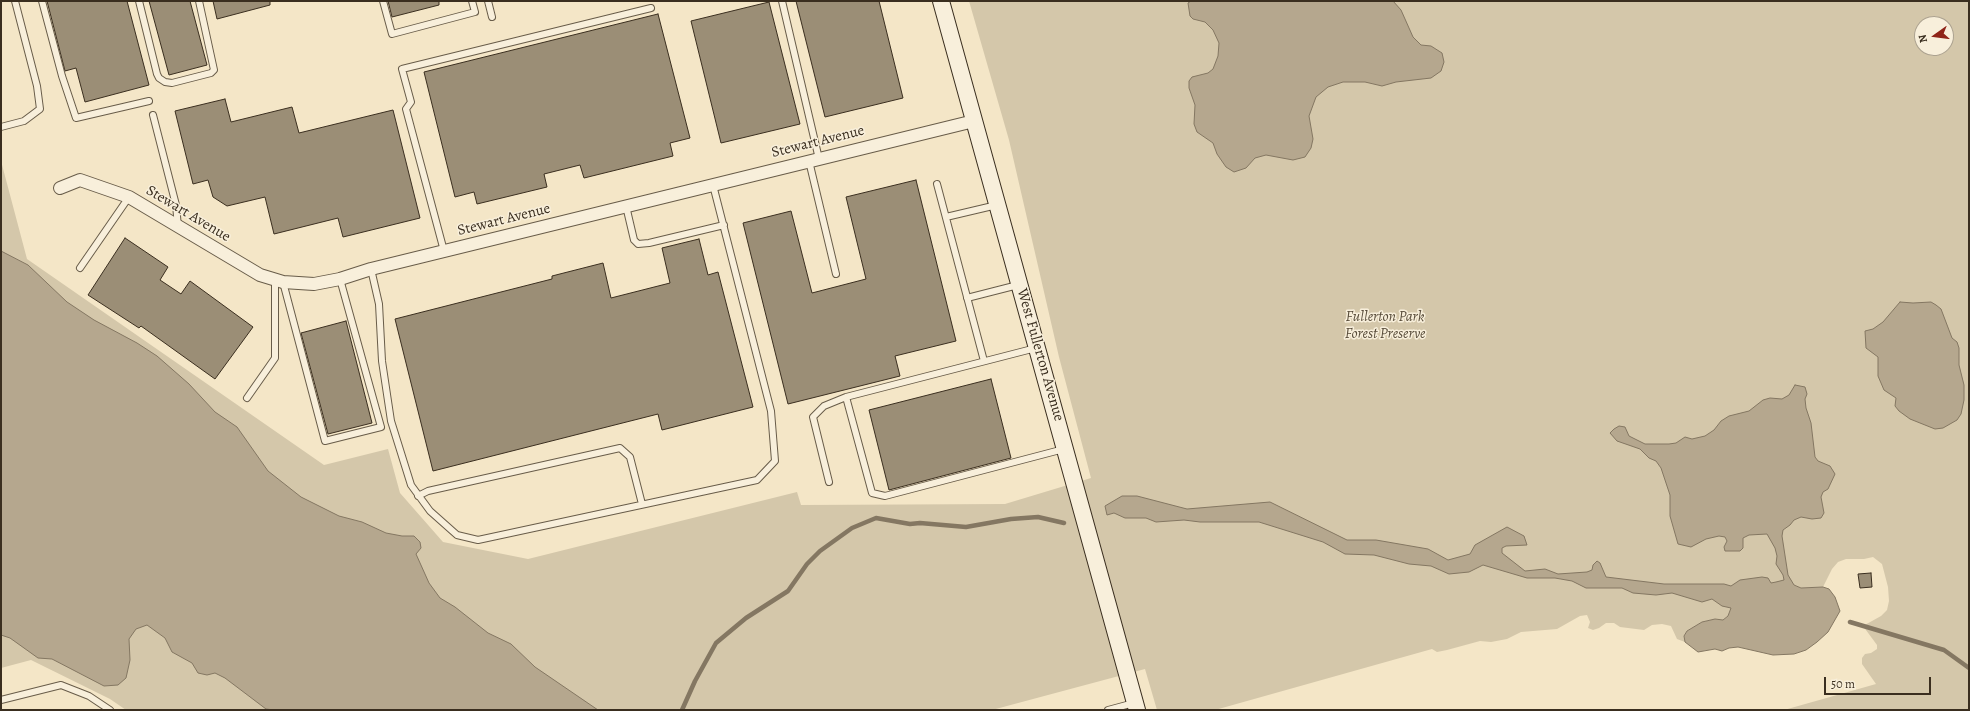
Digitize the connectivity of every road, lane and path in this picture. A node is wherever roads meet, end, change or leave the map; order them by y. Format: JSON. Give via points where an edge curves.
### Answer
{"nodes":[{"id":1,"x":15,"y":1,"type":"edge"},
{"id":2,"x":42,"y":1,"type":"edge"},
{"id":3,"x":139,"y":1,"type":"edge"},
{"id":4,"x":199,"y":1,"type":"edge"},
{"id":5,"x":383,"y":1,"type":"edge"},
{"id":6,"x":472,"y":1,"type":"edge"},
{"id":7,"x":488,"y":1,"type":"edge"},
{"id":8,"x":782,"y":1,"type":"edge"},
{"id":9,"x":941,"y":1,"type":"edge"},
{"id":10,"x":651,"y":8,"type":"dead end"},
{"id":11,"x":492,"y":17,"type":"dead end"},
{"id":12,"x":149,"y":101,"type":"dead end"},
{"id":13,"x":154,"y":115,"type":"dead end"},
{"id":14,"x":974,"y":121,"type":"junction"},
{"id":15,"x":1,"y":127,"type":"edge"},
{"id":16,"x":814,"y":160,"type":"junction"},
{"id":17,"x":937,"y":184,"type":"dead end"},
{"id":18,"x":713,"y":185,"type":"junction"},
{"id":19,"x":60,"y":188,"type":"dead end"},
{"id":20,"x":128,"y":197,"type":"junction"},
{"id":21,"x":997,"y":205,"type":"junction"},
{"id":22,"x":626,"y":206,"type":"junction"},
{"id":23,"x":946,"y":218,"type":"junction"},
{"id":24,"x":724,"y":225,"type":"junction"},
{"id":25,"x":178,"y":226,"type":"junction"},
{"id":26,"x":444,"y":251,"type":"junction"},
{"id":27,"x":80,"y":268,"type":"dead end"},
{"id":28,"x":371,"y":269,"type":"junction"},
{"id":29,"x":836,"y":274,"type":"dead end"},
{"id":30,"x":340,"y":279,"type":"junction"},
{"id":31,"x":279,"y":281,"type":"junction"},
{"id":32,"x":1019,"y":284,"type":"junction"},
{"id":33,"x":967,"y":298,"type":"junction"},
{"id":34,"x":1037,"y":348,"type":"junction"},
{"id":35,"x":984,"y":361,"type":"junction"},
{"id":36,"x":846,"y":397,"type":"junction"},
{"id":37,"x":247,"y":398,"type":"dead end"},
{"id":38,"x":1066,"y":449,"type":"junction"},
{"id":39,"x":829,"y":482,"type":"dead end"},
{"id":40,"x":418,"y":496,"type":"junction"},
{"id":41,"x":642,"y":504,"type":"junction"},
{"id":42,"x":1,"y":700,"type":"edge"},
{"id":43,"x":1136,"y":706,"type":"edge"},
{"id":44,"x":110,"y":710,"type":"edge"},
{"id":45,"x":1108,"y":710,"type":"edge"}],
"edges":[{"from":1,"to":15,"type":"lane","via":[[37,86],[40,110],[24,121]]},
{"from":2,"to":12,"type":"lane","via":[[76,118]]},
{"from":3,"to":4,"type":"lane","via":[[157,74],[165,82],[172,83],[211,74],[214,70]]},
{"from":5,"to":6,"type":"lane","via":[[392,34],[475,12]]},
{"from":7,"to":11,"type":"lane"},
{"from":8,"to":16,"type":"lane"},
{"from":9,"to":14,"type":"street","name":"West Fullerton Avenue"},
{"from":10,"to":26,"type":"lane","via":[[402,69],[411,102],[406,109]]},
{"from":13,"to":25,"type":"lane","via":[[176,205]]},
{"from":14,"to":16,"type":"street","name":"Stewart Avenue"},
{"from":14,"to":21,"type":"street","name":"West Fullerton Avenue"},
{"from":16,"to":18,"type":"street","name":"Stewart Avenue"},
{"from":16,"to":29,"type":"lane"},
{"from":17,"to":23,"type":"lane"},
{"from":18,"to":22,"type":"street","name":"Stewart Avenue"},
{"from":18,"to":24,"type":"lane"},
{"from":19,"to":20,"type":"street","name":"Stewart Avenue","via":[[80,180]]},
{"from":20,"to":25,"type":"street","name":"Stewart Avenue"},
{"from":20,"to":27,"type":"lane"},
{"from":21,"to":23,"type":"lane"},
{"from":21,"to":32,"type":"street","name":"West Fullerton Avenue"},
{"from":22,"to":24,"type":"lane","via":[[634,240],[638,244]]},
{"from":22,"to":26,"type":"street","name":"Stewart Avenue"},
{"from":23,"to":33,"type":"lane"},
{"from":24,"to":41,"type":"lane","via":[[771,412],[775,461],[757,480]]},
{"from":25,"to":31,"type":"street","name":"Stewart Avenue","via":[[243,266]]},
{"from":26,"to":28,"type":"street","name":"Stewart Avenue"},
{"from":28,"to":30,"type":"street","name":"Stewart Avenue"},
{"from":28,"to":40,"type":"lane","via":[[379,304],[382,361],[391,421],[411,485]]},
{"from":30,"to":31,"type":"street","name":"Stewart Avenue","via":[[314,284]]},
{"from":30,"to":31,"type":"lane","via":[[380,427],[324,441]]},
{"from":31,"to":37,"type":"lane","via":[[275,358]]},
{"from":32,"to":33,"type":"lane"},
{"from":32,"to":34,"type":"street","name":"West Fullerton Avenue"},
{"from":33,"to":35,"type":"lane"},
{"from":34,"to":35,"type":"lane"},
{"from":34,"to":38,"type":"street","name":"West Fullerton Avenue"},
{"from":35,"to":36,"type":"lane"},
{"from":36,"to":38,"type":"lane","via":[[872,493],[885,496]]},
{"from":36,"to":39,"type":"lane","via":[[824,406],[813,417]]},
{"from":38,"to":43,"type":"street","name":"West Fullerton Avenue"},
{"from":40,"to":41,"type":"lane","via":[[430,511],[458,535],[478,540]]},
{"from":40,"to":41,"type":"lane","via":[[428,491],[620,448],[630,457]]},
{"from":42,"to":44,"type":"lane","via":[[62,685],[89,696]]},
{"from":43,"to":45,"type":"lane"}]}
